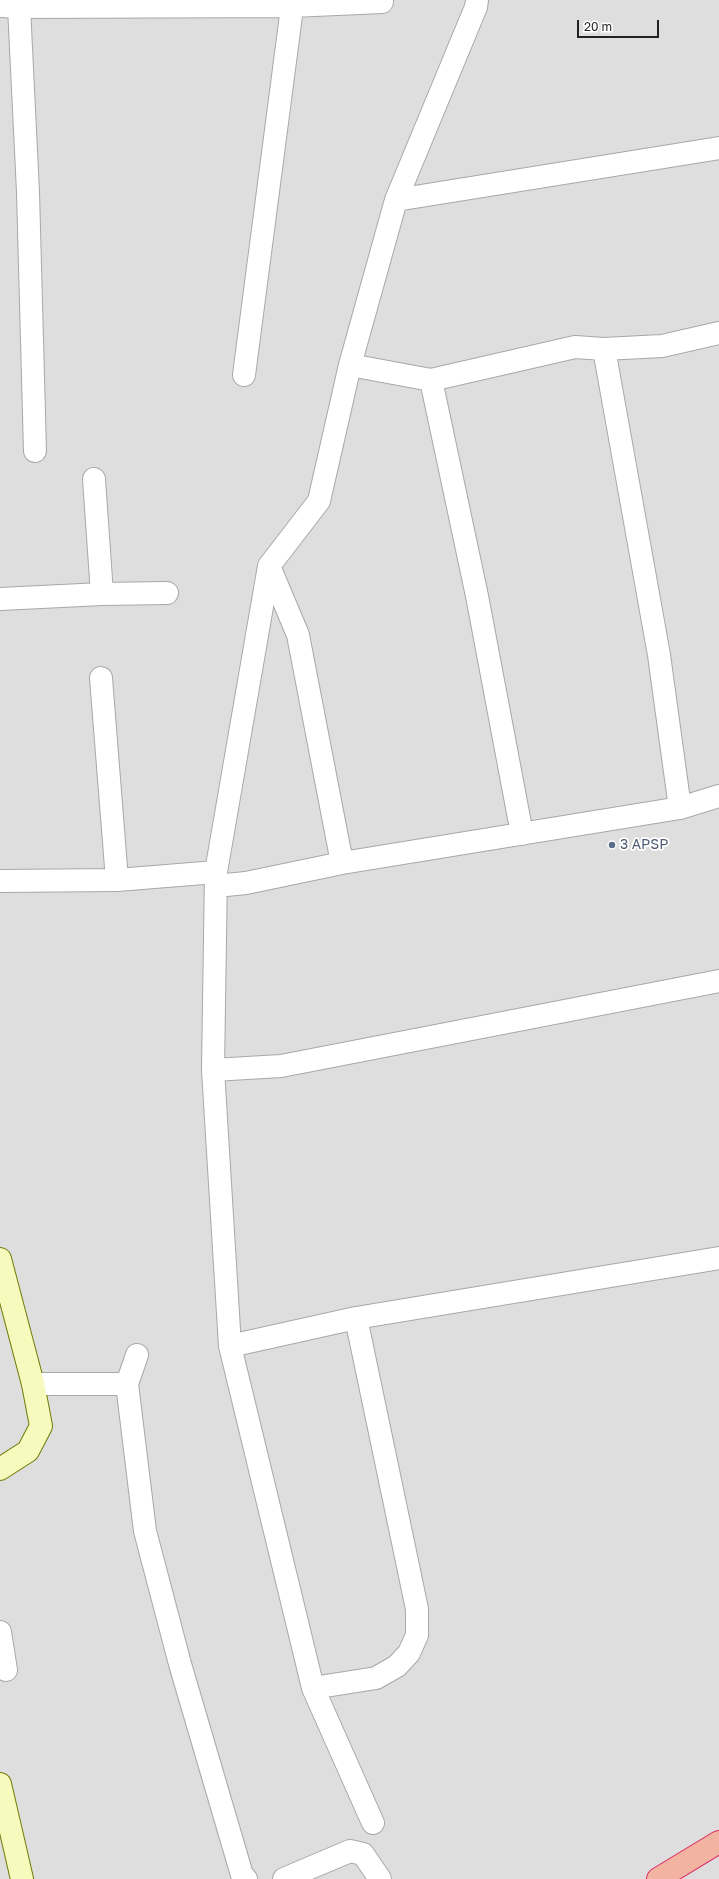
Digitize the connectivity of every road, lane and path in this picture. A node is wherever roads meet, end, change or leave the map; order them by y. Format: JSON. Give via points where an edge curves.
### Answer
{"nodes":[{"id":1,"x":477,"y":0,"type":"edge"},
{"id":2,"x":382,"y":2,"type":"dead end"},
{"id":3,"x":292,"y":3,"type":"edge"},
{"id":4,"x":10,"y":6,"type":"edge"},
{"id":5,"x":719,"y":148,"type":"edge"},
{"id":6,"x":396,"y":200,"type":"junction"},
{"id":7,"x":719,"y":333,"type":"edge"},
{"id":8,"x":604,"y":349,"type":"junction"},
{"id":9,"x":350,"y":365,"type":"junction"},
{"id":10,"x":244,"y":375,"type":"dead end"},
{"id":11,"x":431,"y":380,"type":"junction"},
{"id":12,"x":35,"y":451,"type":"dead end"},
{"id":13,"x":94,"y":479,"type":"dead end"},
{"id":14,"x":269,"y":566,"type":"junction"},
{"id":15,"x":102,"y":594,"type":"junction"},
{"id":16,"x":167,"y":594,"type":"dead end"},
{"id":17,"x":0,"y":599,"type":"edge"},
{"id":18,"x":101,"y":678,"type":"dead end"},
{"id":19,"x":719,"y":796,"type":"edge"},
{"id":20,"x":680,"y":808,"type":"junction"},
{"id":21,"x":522,"y":834,"type":"junction"},
{"id":22,"x":342,"y":864,"type":"junction"},
{"id":23,"x":216,"y":879,"type":"junction"},
{"id":24,"x":117,"y":880,"type":"junction"},
{"id":25,"x":0,"y":881,"type":"edge"},
{"id":26,"x":719,"y":981,"type":"edge"},
{"id":27,"x":213,"y":1070,"type":"junction"},
{"id":28,"x":719,"y":1258,"type":"edge"},
{"id":29,"x":0,"y":1259,"type":"edge"},
{"id":30,"x":356,"y":1318,"type":"junction"},
{"id":31,"x":230,"y":1346,"type":"junction"},
{"id":32,"x":137,"y":1355,"type":"dead end"},
{"id":33,"x":33,"y":1384,"type":"junction"},
{"id":34,"x":127,"y":1384,"type":"junction"},
{"id":35,"x":0,"y":1469,"type":"edge"},
{"id":36,"x":0,"y":1632,"type":"edge"},
{"id":37,"x":6,"y":1670,"type":"dead end"},
{"id":38,"x":313,"y":1688,"type":"junction"},
{"id":39,"x":0,"y":1784,"type":"edge"},
{"id":40,"x":373,"y":1823,"type":"dead end"},
{"id":41,"x":719,"y":1842,"type":"edge"},
{"id":42,"x":22,"y":1879,"type":"edge"},
{"id":43,"x":246,"y":1879,"type":"edge"},
{"id":44,"x":284,"y":1879,"type":"edge"},
{"id":45,"x":380,"y":1879,"type":"edge"},
{"id":46,"x":658,"y":1879,"type":"edge"}],
"edges":[{"from":1,"to":6,"type":"street"},
{"from":2,"to":3,"type":"street"},
{"from":3,"to":4,"type":"street"},
{"from":3,"to":10,"type":"street"},
{"from":4,"to":12,"type":"street","via":[[28,200]]},
{"from":5,"to":6,"type":"street"},
{"from":6,"to":9,"type":"street"},
{"from":7,"to":8,"type":"street","via":[[662,346]]},
{"from":8,"to":11,"type":"street","via":[[575,347]]},
{"from":8,"to":20,"type":"street","via":[[659,655]]},
{"from":9,"to":11,"type":"street"},
{"from":9,"to":14,"type":"street","via":[[319,501]]},
{"from":11,"to":21,"type":"street","via":[[477,596]]},
{"from":13,"to":15,"type":"street"},
{"from":14,"to":22,"type":"street","via":[[298,634]]},
{"from":14,"to":23,"type":"street"},
{"from":15,"to":16,"type":"street"},
{"from":15,"to":17,"type":"street"},
{"from":18,"to":24,"type":"street"},
{"from":19,"to":20,"type":"street"},
{"from":20,"to":21,"type":"street"},
{"from":21,"to":22,"type":"street"},
{"from":22,"to":23,"type":"street","via":[[246,883]]},
{"from":23,"to":24,"type":"street"},
{"from":23,"to":27,"type":"street"},
{"from":24,"to":25,"type":"street"},
{"from":26,"to":27,"type":"street","via":[[281,1066]]},
{"from":27,"to":31,"type":"street"},
{"from":28,"to":30,"type":"street"},
{"from":29,"to":33,"type":"main road"},
{"from":30,"to":31,"type":"street"},
{"from":30,"to":38,"type":"street","via":[[417,1609],[417,1636],[409,1653],[397,1666],[376,1678]]},
{"from":31,"to":38,"type":"street"},
{"from":32,"to":34,"type":"street"},
{"from":33,"to":34,"type":"street"},
{"from":33,"to":35,"type":"main road","via":[[41,1426],[28,1451]]},
{"from":34,"to":43,"type":"street","via":[[144,1531],[180,1664],[240,1867]]},
{"from":36,"to":37,"type":"street"},
{"from":38,"to":40,"type":"street"},
{"from":39,"to":42,"type":"main road"},
{"from":41,"to":46,"type":"highway"},
{"from":44,"to":45,"type":"street","via":[[350,1851],[363,1854]]}]}
